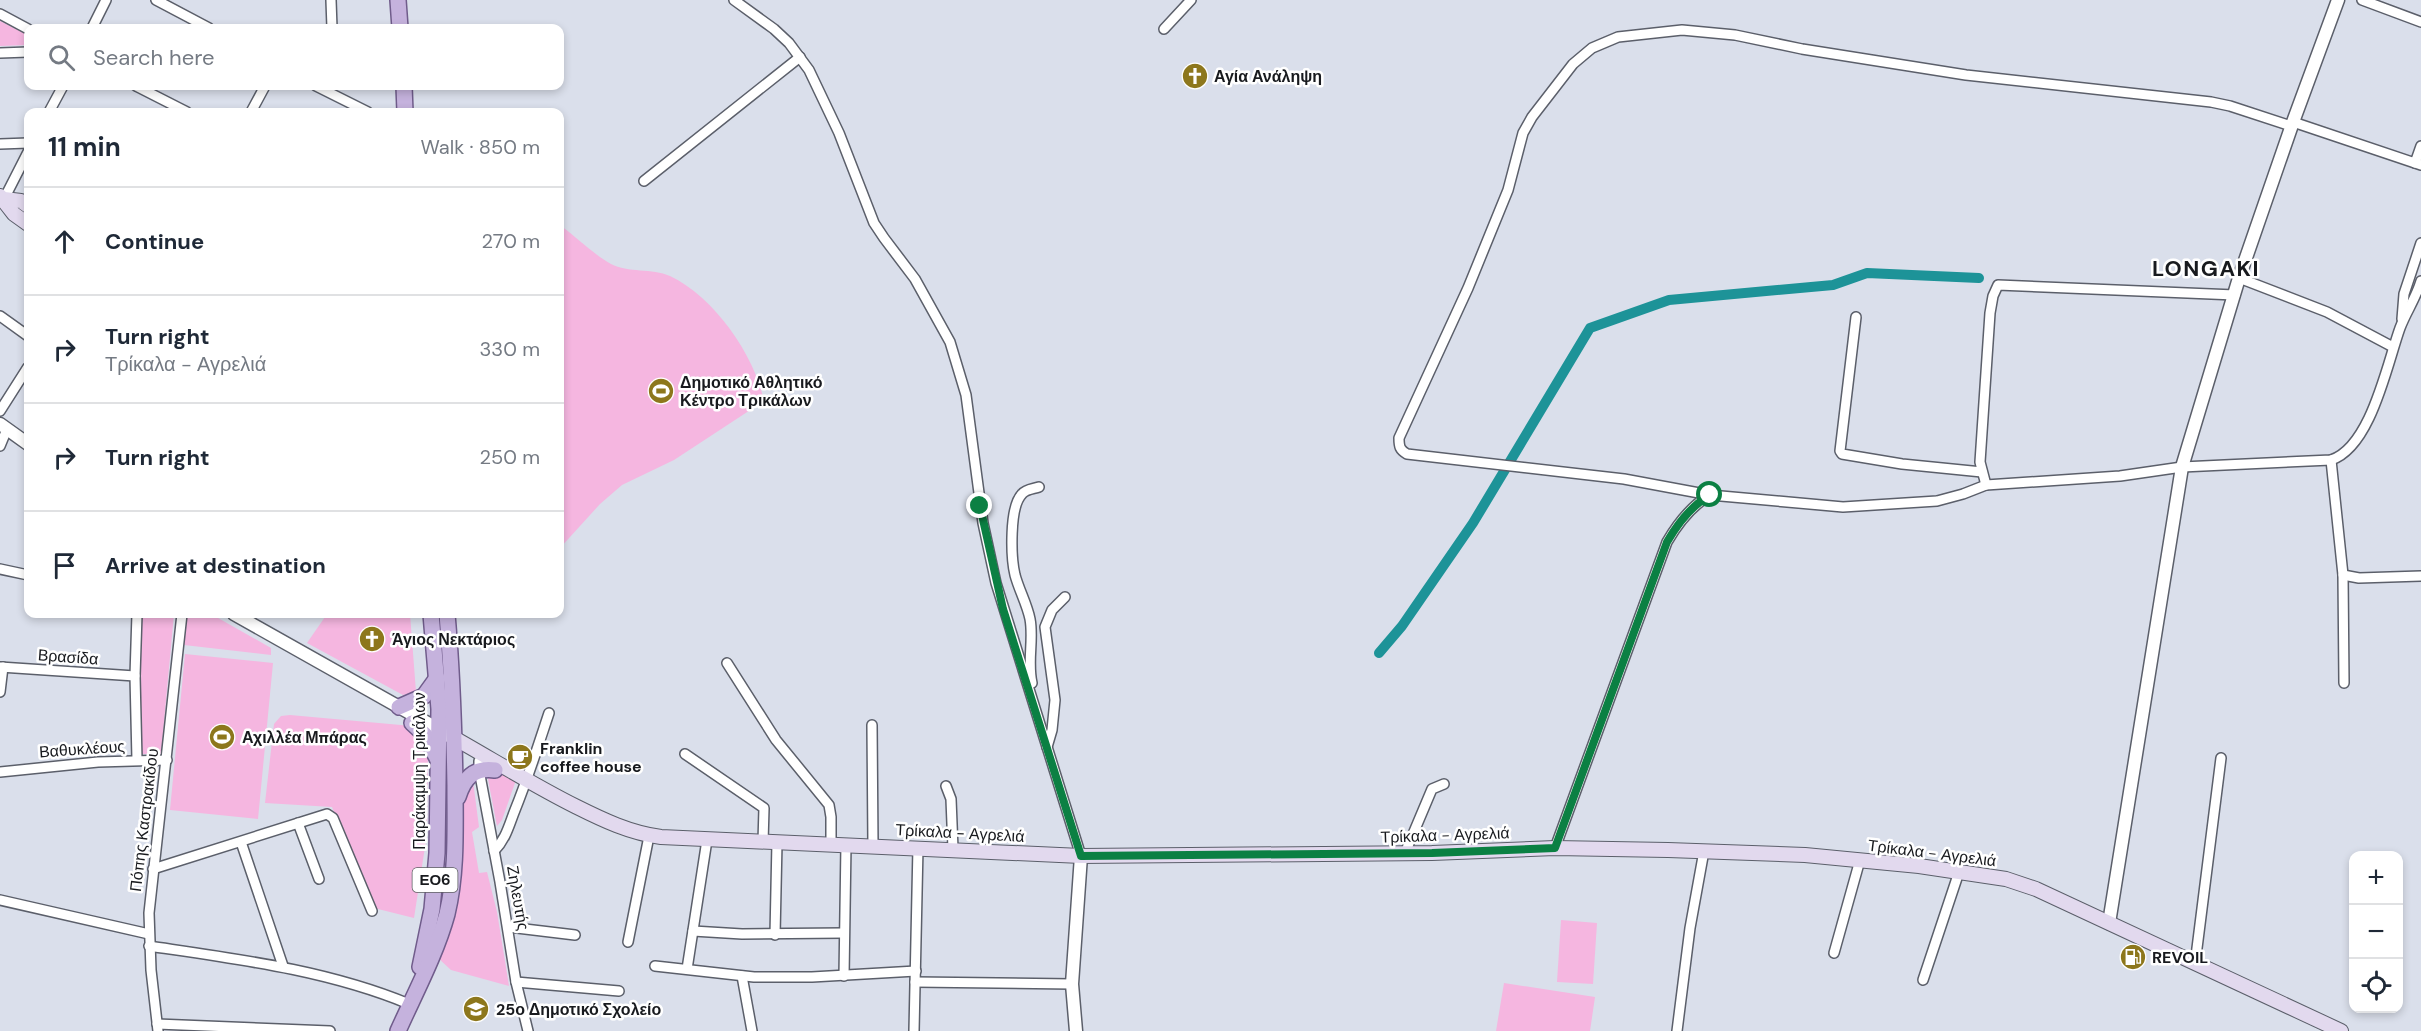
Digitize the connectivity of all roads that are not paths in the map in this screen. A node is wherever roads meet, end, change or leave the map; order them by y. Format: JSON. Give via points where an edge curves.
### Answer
{"nodes":[{"id":1,"x":106,"y":0,"type":"edge"},
{"id":2,"x":156,"y":0,"type":"edge"},
{"id":3,"x":331,"y":0,"type":"edge"},
{"id":4,"x":399,"y":0,"type":"edge"},
{"id":5,"x":734,"y":0,"type":"edge"},
{"id":6,"x":1191,"y":0,"type":"edge"},
{"id":7,"x":2338,"y":0,"type":"edge"},
{"id":8,"x":2362,"y":0,"type":"edge"},
{"id":9,"x":0,"y":14,"type":"edge"},
{"id":10,"x":2421,"y":22,"type":"edge"},
{"id":11,"x":94,"y":24,"type":"edge"},
{"id":12,"x":201,"y":24,"type":"edge"},
{"id":13,"x":332,"y":24,"type":"edge"},
{"id":14,"x":400,"y":24,"type":"edge"},
{"id":15,"x":24,"y":27,"type":"edge"},
{"id":16,"x":1164,"y":29,"type":"dead end"},
{"id":17,"x":24,"y":52,"type":"edge"},
{"id":18,"x":0,"y":53,"type":"edge"},
{"id":19,"x":800,"y":57,"type":"junction"},
{"id":20,"x":61,"y":90,"type":"edge"},
{"id":21,"x":144,"y":90,"type":"edge"},
{"id":22,"x":263,"y":90,"type":"edge"},
{"id":23,"x":324,"y":90,"type":"edge"},
{"id":24,"x":336,"y":90,"type":"edge"},
{"id":25,"x":404,"y":90,"type":"edge"},
{"id":26,"x":336,"y":96,"type":"junction"},
{"id":27,"x":51,"y":108,"type":"edge"},
{"id":28,"x":179,"y":108,"type":"edge"},
{"id":29,"x":252,"y":108,"type":"edge"},
{"id":30,"x":360,"y":108,"type":"edge"},
{"id":31,"x":405,"y":108,"type":"edge"},
{"id":32,"x":2292,"y":124,"type":"junction"},
{"id":33,"x":24,"y":143,"type":"edge"},
{"id":34,"x":0,"y":144,"type":"edge"},
{"id":35,"x":2421,"y":146,"type":"edge"},
{"id":36,"x":24,"y":159,"type":"edge"},
{"id":37,"x":2418,"y":164,"type":"edge"},
{"id":38,"x":644,"y":181,"type":"dead end"},
{"id":39,"x":1,"y":201,"type":"edge"},
{"id":40,"x":24,"y":203,"type":"edge"},
{"id":41,"x":24,"y":221,"type":"edge"},
{"id":42,"x":2421,"y":243,"type":"edge"},
{"id":43,"x":2239,"y":278,"type":"junction"},
{"id":44,"x":2421,"y":281,"type":"edge"},
{"id":45,"x":2235,"y":295,"type":"junction"},
{"id":46,"x":2418,"y":298,"type":"edge"},
{"id":47,"x":0,"y":316,"type":"edge"},
{"id":48,"x":1856,"y":317,"type":"dead end"},
{"id":49,"x":2401,"y":325,"type":"junction"},
{"id":50,"x":24,"y":333,"type":"edge"},
{"id":51,"x":2393,"y":347,"type":"junction"},
{"id":52,"x":24,"y":373,"type":"edge"},
{"id":53,"x":0,"y":411,"type":"edge"},
{"id":54,"x":3,"y":427,"type":"edge"},
{"id":55,"x":24,"y":441,"type":"edge"},
{"id":56,"x":0,"y":447,"type":"edge"},
{"id":57,"x":2331,"y":460,"type":"junction"},
{"id":58,"x":2182,"y":467,"type":"junction"},
{"id":59,"x":1982,"y":472,"type":"junction"},
{"id":60,"x":1986,"y":484,"type":"junction"},
{"id":61,"x":1039,"y":487,"type":"dead end"},
{"id":62,"x":1710,"y":495,"type":"junction"},
{"id":63,"x":0,"y":569,"type":"edge"},
{"id":64,"x":24,"y":574,"type":"edge"},
{"id":65,"x":2343,"y":575,"type":"junction"},
{"id":66,"x":2421,"y":576,"type":"edge"},
{"id":67,"x":1065,"y":597,"type":"dead end"},
{"id":68,"x":137,"y":618,"type":"edge"},
{"id":69,"x":182,"y":618,"type":"edge"},
{"id":70,"x":241,"y":618,"type":"edge"},
{"id":71,"x":431,"y":618,"type":"edge"},
{"id":72,"x":447,"y":618,"type":"edge"},
{"id":73,"x":728,"y":663,"type":"dead end"},
{"id":74,"x":2,"y":667,"type":"edge"},
{"id":75,"x":135,"y":676,"type":"junction"},
{"id":76,"x":437,"y":678,"type":"junction"},
{"id":77,"x":355,"y":682,"type":"junction"},
{"id":78,"x":2344,"y":683,"type":"dead end"},
{"id":79,"x":0,"y":692,"type":"edge"},
{"id":80,"x":1032,"y":700,"type":"junction"},
{"id":81,"x":399,"y":707,"type":"junction"},
{"id":82,"x":549,"y":713,"type":"dead end"},
{"id":83,"x":412,"y":723,"type":"junction"},
{"id":84,"x":872,"y":725,"type":"dead end"},
{"id":85,"x":447,"y":739,"type":"junction"},
{"id":86,"x":1047,"y":747,"type":"junction"},
{"id":87,"x":685,"y":754,"type":"dead end"},
{"id":88,"x":2221,"y":758,"type":"dead end"},
{"id":89,"x":136,"y":760,"type":"junction"},
{"id":90,"x":166,"y":760,"type":"junction"},
{"id":91,"x":439,"y":761,"type":"junction"},
{"id":92,"x":479,"y":766,"type":"junction"},
{"id":93,"x":495,"y":770,"type":"joint"},
{"id":94,"x":0,"y":772,"type":"edge"},
{"id":95,"x":527,"y":781,"type":"junction"},
{"id":96,"x":1444,"y":784,"type":"dead end"},
{"id":97,"x":946,"y":786,"type":"dead end"},
{"id":98,"x":456,"y":805,"type":"junction"},
{"id":99,"x":298,"y":823,"type":"junction"},
{"id":100,"x":649,"y":836,"type":"junction"},
{"id":101,"x":707,"y":840,"type":"junction"},
{"id":102,"x":241,"y":842,"type":"junction"},
{"id":103,"x":770,"y":842,"type":"junction"},
{"id":104,"x":831,"y":844,"type":"junction"},
{"id":105,"x":846,"y":844,"type":"junction"},
{"id":106,"x":873,"y":845,"type":"junction"},
{"id":107,"x":918,"y":847,"type":"junction"},
{"id":108,"x":1555,"y":848,"type":"junction"},
{"id":109,"x":953,"y":849,"type":"junction"},
{"id":110,"x":494,"y":851,"type":"junction"},
{"id":111,"x":1704,"y":851,"type":"junction"},
{"id":112,"x":1406,"y":853,"type":"junction"},
{"id":113,"x":1081,"y":856,"type":"junction"},
{"id":114,"x":1860,"y":860,"type":"junction"},
{"id":115,"x":153,"y":869,"type":"junction"},
{"id":116,"x":1959,"y":872,"type":"junction"},
{"id":117,"x":319,"y":879,"type":"dead end"},
{"id":118,"x":0,"y":900,"type":"edge"},
{"id":119,"x":372,"y":911,"type":"dead end"},
{"id":120,"x":2109,"y":923,"type":"junction"},
{"id":121,"x":508,"y":927,"type":"junction"},
{"id":122,"x":693,"y":931,"type":"junction"},
{"id":123,"x":844,"y":933,"type":"junction"},
{"id":124,"x":149,"y":934,"type":"junction"},
{"id":125,"x":575,"y":935,"type":"dead end"},
{"id":126,"x":775,"y":935,"type":"junction"},
{"id":127,"x":628,"y":942,"type":"dead end"},
{"id":128,"x":149,"y":946,"type":"junction"},
{"id":129,"x":1834,"y":953,"type":"dead end"},
{"id":130,"x":2195,"y":964,"type":"junction"},
{"id":131,"x":283,"y":966,"type":"junction"},
{"id":132,"x":656,"y":966,"type":"dead end"},
{"id":133,"x":687,"y":969,"type":"junction"},
{"id":134,"x":916,"y":971,"type":"junction"},
{"id":135,"x":742,"y":976,"type":"junction"},
{"id":136,"x":844,"y":976,"type":"junction"},
{"id":137,"x":1923,"y":980,"type":"dead end"},
{"id":138,"x":516,"y":982,"type":"junction"},
{"id":139,"x":915,"y":982,"type":"junction"},
{"id":140,"x":1072,"y":984,"type":"junction"},
{"id":141,"x":620,"y":991,"type":"dead end"},
{"id":142,"x":411,"y":1000,"type":"junction"},
{"id":143,"x":157,"y":1028,"type":"edge"},
{"id":144,"x":330,"y":1031,"type":"edge"},
{"id":145,"x":398,"y":1031,"type":"edge"},
{"id":146,"x":528,"y":1031,"type":"edge"},
{"id":147,"x":753,"y":1031,"type":"edge"},
{"id":148,"x":914,"y":1031,"type":"edge"},
{"id":149,"x":1076,"y":1031,"type":"edge"},
{"id":150,"x":1677,"y":1031,"type":"edge"},
{"id":151,"x":2341,"y":1031,"type":"edge"}],
"edges":[{"from":1,"to":11,"type":"street"},
{"from":2,"to":12,"type":"street"},
{"from":3,"to":13,"type":"street"},
{"from":4,"to":14,"type":"main road"},
{"from":5,"to":19,"type":"street","via":[[774,29]]},
{"from":6,"to":16,"type":"street"},
{"from":7,"to":32,"type":"street"},
{"from":8,"to":10,"type":"street"},
{"from":9,"to":15,"type":"street"},
{"from":17,"to":18,"type":"street"},
{"from":19,"to":38,"type":"street"},
{"from":19,"to":80,"type":"street","via":[[832,117],[874,223],[921,289],[954,353],[968,404],[980,506],[992,564]]},
{"from":20,"to":27,"type":"street"},
{"from":21,"to":28,"type":"street"},
{"from":22,"to":29,"type":"street"},
{"from":23,"to":26,"type":"street"},
{"from":24,"to":26,"type":"street"},
{"from":25,"to":31,"type":"main road"},
{"from":26,"to":30,"type":"street"},
{"from":32,"to":37,"type":"street"},
{"from":32,"to":43,"type":"street"},
{"from":32,"to":62,"type":"street","via":[[2211,102],[1966,75],[1735,35],[1682,30],[1618,37],[1592,48],[1573,64],[1523,133],[1508,190],[1399,438],[1401,450],[1407,454],[1624,479]]},
{"from":33,"to":34,"type":"street"},
{"from":35,"to":37,"type":"street"},
{"from":36,"to":39,"type":"street"},
{"from":39,"to":40,"type":"main road"},
{"from":39,"to":41,"type":"main road"},
{"from":42,"to":49,"type":"street","via":[[2404,294]]},
{"from":43,"to":45,"type":"street"},
{"from":43,"to":51,"type":"street","via":[[2328,312]]},
{"from":44,"to":46,"type":"street"},
{"from":45,"to":58,"type":"street"},
{"from":45,"to":59,"type":"street","via":[[1998,285],[1989,333]]},
{"from":46,"to":49,"type":"street"},
{"from":47,"to":50,"type":"street"},
{"from":48,"to":59,"type":"street","via":[[1842,454]]},
{"from":49,"to":51,"type":"street"},
{"from":51,"to":57,"type":"street","via":[[2364,427],[2346,453]]},
{"from":52,"to":53,"type":"street"},
{"from":54,"to":55,"type":"street"},
{"from":54,"to":56,"type":"street"},
{"from":57,"to":58,"type":"street"},
{"from":57,"to":65,"type":"street"},
{"from":58,"to":60,"type":"street","via":[[2120,476]]},
{"from":58,"to":120,"type":"street"},
{"from":59,"to":60,"type":"street"},
{"from":60,"to":62,"type":"street","via":[[1937,501],[1843,507]]},
{"from":61,"to":80,"type":"street","via":[[1020,496],[1012,544],[1014,571],[1030,622]]},
{"from":62,"to":108,"type":"street","via":[[1686,514],[1667,542]]},
{"from":63,"to":64,"type":"street"},
{"from":65,"to":66,"type":"street"},
{"from":65,"to":78,"type":"street"},
{"from":67,"to":86,"type":"street","via":[[1045,627],[1055,700]]},
{"from":68,"to":75,"type":"street","name":"Πόπης Καστρακίδου"},
{"from":69,"to":90,"type":"street","name":"Πόπης Καστρακίδου"},
{"from":70,"to":77,"type":"street"},
{"from":71,"to":76,"type":"main road","name":"Παράκαμψη Τρικάλων","number":"ΕΟ6"},
{"from":72,"to":85,"type":"main road","number":"ΕΟ6"},
{"from":73,"to":104,"type":"street","via":[[776,740],[829,805]]},
{"from":74,"to":75,"type":"street","name":"Βρασίδα"},
{"from":74,"to":79,"type":"street"},
{"from":75,"to":89,"type":"street","name":"Πόπης Καστρακίδου"},
{"from":76,"to":81,"type":"main road","via":[[424,696]]},
{"from":76,"to":85,"type":"main road","name":"Παράκαμψη Τρικάλων","number":"ΕΟ6"},
{"from":77,"to":81,"type":"street"},
{"from":77,"to":83,"type":"street","via":[[371,700]]},
{"from":80,"to":86,"type":"street"},
{"from":81,"to":85,"type":"street"},
{"from":82,"to":95,"type":"street"},
{"from":83,"to":85,"type":"street"},
{"from":83,"to":91,"type":"main road","via":[[431,744]]},
{"from":84,"to":106,"type":"street"},
{"from":85,"to":91,"type":"main road","name":"Παράκαμψη Τρικάλων","number":"ΕΟ6"},
{"from":85,"to":92,"type":"main road"},
{"from":85,"to":95,"type":"main road","name":"Τρίκαλα - Αγρελιά"},
{"from":85,"to":98,"type":"main road","number":"ΕΟ6"},
{"from":86,"to":113,"type":"street"},
{"from":87,"to":103,"type":"street","via":[[764,808]]},
{"from":88,"to":130,"type":"street"},
{"from":89,"to":90,"type":"street","name":"Βαθυκλέους"},
{"from":89,"to":94,"type":"street","name":"Βαθυκλέους"},
{"from":90,"to":115,"type":"street","name":"Πόπης Καστρακίδου"},
{"from":91,"to":142,"type":"main road","name":"Παράκαμψη Τρικάλων","number":"ΕΟ6","via":[[433,900]]},
{"from":92,"to":93,"type":"main road"},
{"from":92,"to":98,"type":"main road","via":[[464,781]]},
{"from":92,"to":110,"type":"street","name":"Ζηλευτής"},
{"from":93,"to":95,"type":"main road","name":"Τρίκαλα - Αγρελιά"},
{"from":95,"to":100,"type":"main road","name":"Τρίκαλα - Αγρελιά","via":[[608,822]]},
{"from":95,"to":110,"type":"street","via":[[505,836]]},
{"from":96,"to":112,"type":"street","via":[[1432,789]]},
{"from":97,"to":109,"type":"street","via":[[951,799]]},
{"from":98,"to":142,"type":"main road","number":"ΕΟ6","via":[[455,854],[447,912],[432,958]]},
{"from":99,"to":102,"type":"street"},
{"from":99,"to":117,"type":"street"},
{"from":99,"to":119,"type":"street","via":[[324,814],[332,816]]},
{"from":100,"to":101,"type":"main road","name":"Τρίκαλα - Αγρελιά"},
{"from":100,"to":127,"type":"street"},
{"from":101,"to":103,"type":"main road","name":"Τρίκαλα - Αγρελιά"},
{"from":101,"to":122,"type":"street"},
{"from":102,"to":115,"type":"street"},
{"from":102,"to":131,"type":"street"},
{"from":103,"to":104,"type":"main road","name":"Τρίκαλα - Αγρελιά"},
{"from":103,"to":126,"type":"street"},
{"from":104,"to":105,"type":"main road","name":"Τρίκαλα - Αγρελιά"},
{"from":105,"to":106,"type":"main road","name":"Τρίκαλα - Αγρελιά"},
{"from":105,"to":123,"type":"street"},
{"from":106,"to":107,"type":"main road","name":"Τρίκαλα - Αγρελιά"},
{"from":107,"to":109,"type":"main road","name":"Τρίκαλα - Αγρελιά"},
{"from":107,"to":134,"type":"street"},
{"from":108,"to":111,"type":"main road","name":"Τρίκαλα - Αγρελιά"},
{"from":108,"to":112,"type":"main road","name":"Τρίκαλα - Αγρελιά"},
{"from":109,"to":113,"type":"main road","name":"Τρίκαλα - Αγρελιά"},
{"from":110,"to":121,"type":"street","name":"Ζηλευτής"},
{"from":111,"to":114,"type":"main road","name":"Τρίκαλα - Αγρελιά"},
{"from":111,"to":150,"type":"street"},
{"from":112,"to":113,"type":"main road","name":"Τρίκαλα - Αγρελιά"},
{"from":113,"to":140,"type":"street"},
{"from":114,"to":116,"type":"main road","name":"Τρίκαλα - Αγρελιά"},
{"from":114,"to":129,"type":"street"},
{"from":115,"to":124,"type":"street","name":"Πόπης Καστρακίδου"},
{"from":116,"to":120,"type":"main road","name":"Τρίκαλα - Αγρελιά","via":[[2020,883]]},
{"from":116,"to":137,"type":"street"},
{"from":118,"to":124,"type":"street"},
{"from":120,"to":130,"type":"main road","name":"Τρίκαλα - Αγρελιά"},
{"from":121,"to":125,"type":"street"},
{"from":121,"to":138,"type":"street","name":"Ζηλευτής"},
{"from":122,"to":126,"type":"street"},
{"from":122,"to":133,"type":"street"},
{"from":123,"to":126,"type":"street"},
{"from":123,"to":136,"type":"street"},
{"from":124,"to":128,"type":"street","name":"Πόπης Καστρακίδου"},
{"from":128,"to":131,"type":"street"},
{"from":128,"to":143,"type":"street","name":"Πόπης Καστρακίδου"},
{"from":130,"to":151,"type":"main road","name":"Τρίκαλα - Αγρελιά"},
{"from":131,"to":142,"type":"street"},
{"from":132,"to":133,"type":"street"},
{"from":133,"to":135,"type":"street"},
{"from":134,"to":136,"type":"street"},
{"from":134,"to":139,"type":"street"},
{"from":135,"to":136,"type":"street"},
{"from":135,"to":147,"type":"street"},
{"from":138,"to":141,"type":"street"},
{"from":138,"to":146,"type":"street","name":"Ζηλευτής"},
{"from":139,"to":140,"type":"street"},
{"from":139,"to":148,"type":"street"},
{"from":140,"to":149,"type":"street"},
{"from":142,"to":145,"type":"main road","name":"Παράκαμψη Τρικάλων","number":"ΕΟ6"},
{"from":143,"to":144,"type":"street"}]}
